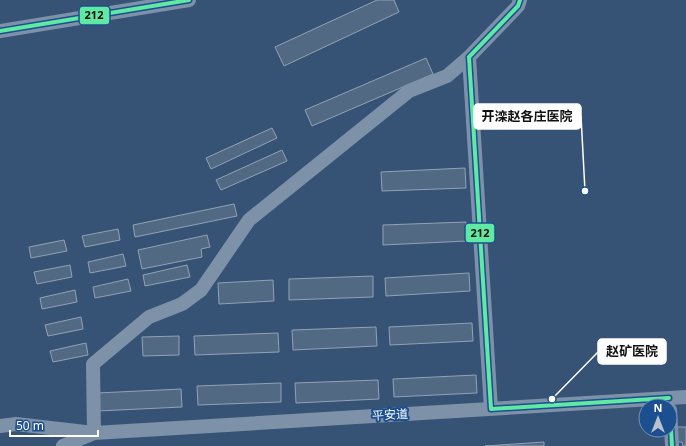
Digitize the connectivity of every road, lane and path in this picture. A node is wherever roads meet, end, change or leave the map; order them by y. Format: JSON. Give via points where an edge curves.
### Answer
{"nodes":[{"id":1,"x":189,"y":0,"type":"edge"},
{"id":2,"x":520,"y":0,"type":"edge"},
{"id":3,"x":0,"y":31,"type":"edge"},
{"id":4,"x":469,"y":57,"type":"junction"},
{"id":5,"x":638,"y":406,"type":"edge"},
{"id":6,"x":492,"y":409,"type":"junction"},
{"id":7,"x":0,"y":426,"type":"edge"},
{"id":8,"x":94,"y":433,"type":"junction"},
{"id":9,"x":63,"y":446,"type":"edge"}],
"edges":[{"from":1,"to":3,"type":"street"},
{"from":2,"to":4,"type":"street","via":[[518,6]]},
{"from":4,"to":6,"type":"street"},
{"from":4,"to":8,"type":"street","via":[[447,76],[409,91],[249,220],[202,290],[182,304],[149,317],[93,364]]},
{"from":5,"to":6,"type":"street","name":"平安道"},
{"from":6,"to":8,"type":"street","name":"平安道"},
{"from":7,"to":8,"type":"street","via":[[16,424]]},
{"from":8,"to":9,"type":"street"}]}
